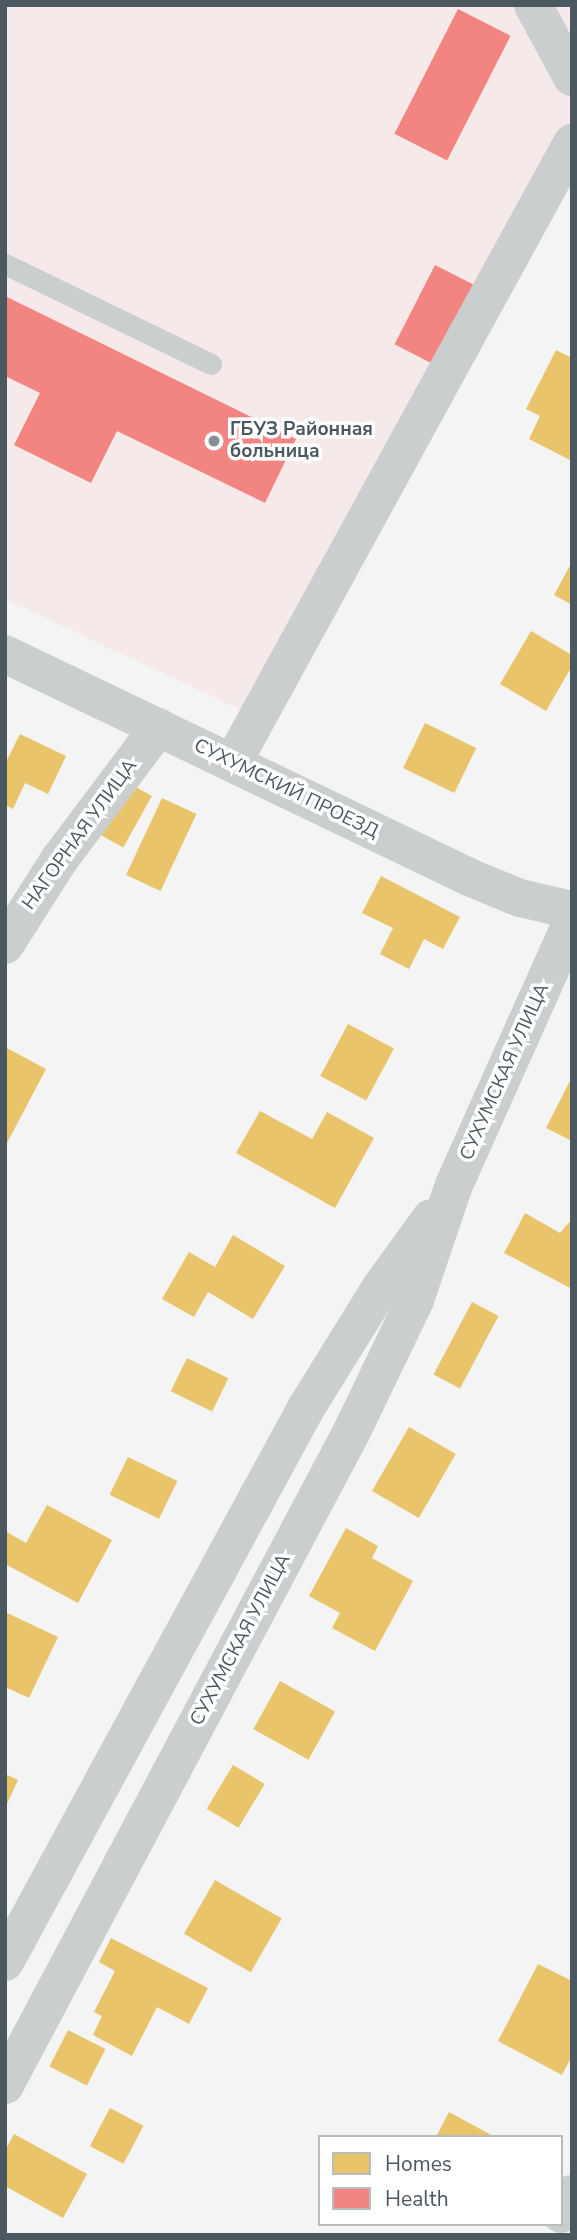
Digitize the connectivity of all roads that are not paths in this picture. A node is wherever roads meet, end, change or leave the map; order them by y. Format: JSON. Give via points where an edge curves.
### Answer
{"nodes":[{"id":1,"x":533,"y":5,"type":"edge"},
{"id":2,"x":572,"y":76,"type":"edge"},
{"id":3,"x":572,"y":143,"type":"edge"},
{"id":4,"x":5,"y":264,"type":"edge"},
{"id":5,"x":211,"y":364,"type":"dead end"},
{"id":6,"x":5,"y":654,"type":"edge"},
{"id":7,"x":159,"y":727,"type":"junction"},
{"id":8,"x":233,"y":762,"type":"junction"},
{"id":9,"x":572,"y":910,"type":"edge"},
{"id":10,"x":572,"y":921,"type":"edge"},
{"id":11,"x":5,"y":945,"type":"edge"},
{"id":12,"x":454,"y":1185,"type":"junction"},
{"id":13,"x":5,"y":1962,"type":"edge"},
{"id":14,"x":5,"y":2085,"type":"edge"},
{"id":15,"x":572,"y":2194,"type":"edge"},
{"id":16,"x":563,"y":2210,"type":"edge"}],
"edges":[{"from":1,"to":2,"type":"street"},
{"from":3,"to":8,"type":"street"},
{"from":4,"to":5,"type":"lane"},
{"from":6,"to":7,"type":"street","name":"СУХУМСКИЙ ПРОЕЗД"},
{"from":7,"to":8,"type":"street","name":"СУХУМСКИЙ ПРОЕЗД"},
{"from":7,"to":11,"type":"street","name":"НАГОРНАЯ УЛИЦА","via":[[59,860]]},
{"from":8,"to":9,"type":"street","name":"СУХУМСКИЙ ПРОЕЗД","via":[[471,878],[520,898]]},
{"from":10,"to":12,"type":"street","name":"СУХУМСКАЯ УЛИЦА"},
{"from":12,"to":13,"type":"street","name":"СУХУМСКАЯ УЛИЦА","via":[[381,1287],[306,1408]]},
{"from":12,"to":14,"type":"street","name":"СУХУМСКАЯ УЛИЦА","via":[[415,1300],[351,1433]]},
{"from":15,"to":16,"type":"street"}]}
